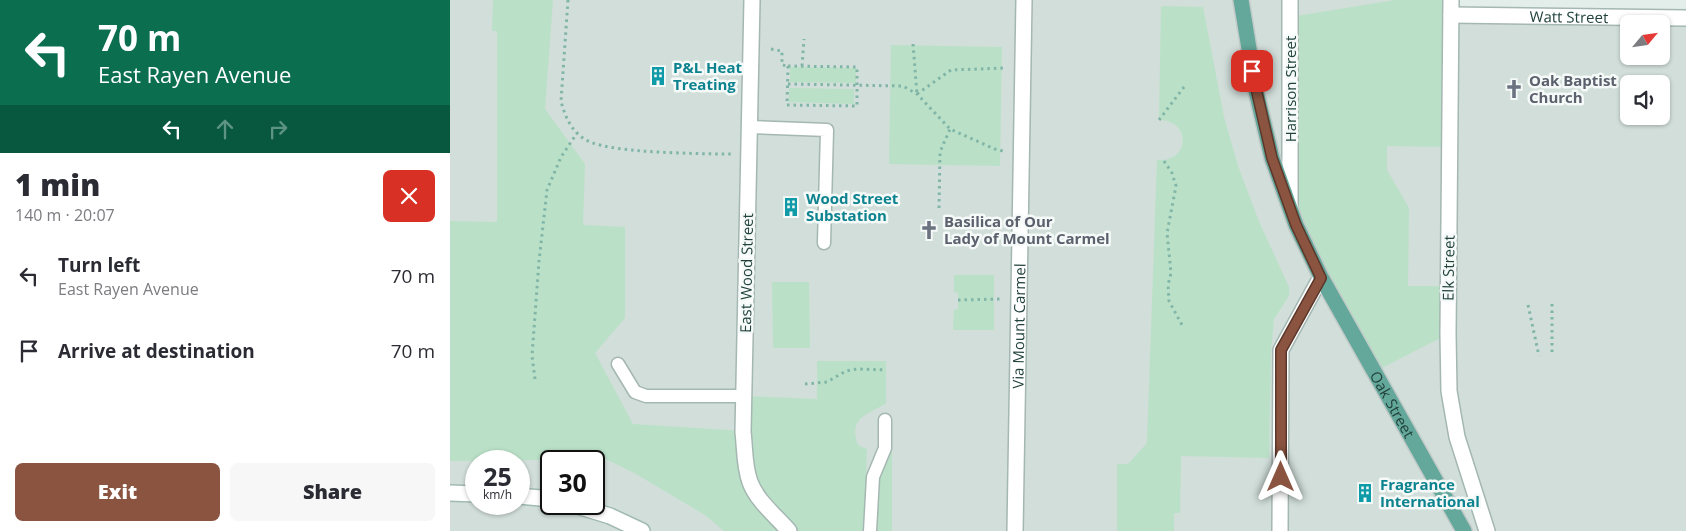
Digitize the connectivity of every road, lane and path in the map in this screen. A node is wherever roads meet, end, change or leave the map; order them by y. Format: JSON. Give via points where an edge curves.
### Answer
{"nodes":[{"id":1,"x":568,"y":0,"type":"edge"},
{"id":2,"x":752,"y":0,"type":"edge"},
{"id":3,"x":1024,"y":0,"type":"edge"},
{"id":4,"x":1241,"y":0,"type":"edge"},
{"id":5,"x":1290,"y":0,"type":"edge"},
{"id":6,"x":1451,"y":7,"type":"edge"},
{"id":7,"x":1686,"y":18,"type":"edge"},
{"id":8,"x":804,"y":40,"type":"dead end"},
{"id":9,"x":913,"y":44,"type":"dead end"},
{"id":10,"x":771,"y":50,"type":"dead end"},
{"id":11,"x":788,"y":66,"type":"junction"},
{"id":12,"x":802,"y":66,"type":"junction"},
{"id":13,"x":1023,"y":67,"type":"junction"},
{"id":14,"x":788,"y":84,"type":"junction"},
{"id":15,"x":857,"y":85,"type":"junction"},
{"id":16,"x":1184,"y":87,"type":"dead end"},
{"id":17,"x":917,"y":94,"type":"junction"},
{"id":18,"x":1159,"y":120,"type":"dead end"},
{"id":19,"x":749,"y":128,"type":"junction"},
{"id":20,"x":950,"y":129,"type":"junction"},
{"id":21,"x":577,"y":132,"type":"junction"},
{"id":22,"x":748,"y":154,"type":"junction"},
{"id":23,"x":1021,"y":155,"type":"junction"},
{"id":24,"x":1164,"y":161,"type":"dead end"},
{"id":25,"x":939,"y":208,"type":"dead end"},
{"id":26,"x":1290,"y":208,"type":"junction"},
{"id":27,"x":824,"y":243,"type":"dead end"},
{"id":28,"x":1321,"y":278,"type":"junction"},
{"id":29,"x":1019,"y":299,"type":"junction"},
{"id":30,"x":958,"y":300,"type":"dead end"},
{"id":31,"x":1552,"y":304,"type":"dead end"},
{"id":32,"x":1528,"y":305,"type":"dead end"},
{"id":33,"x":1182,"y":325,"type":"dead end"},
{"id":34,"x":1552,"y":352,"type":"dead end"},
{"id":35,"x":1539,"y":356,"type":"dead end"},
{"id":36,"x":618,"y":364,"type":"dead end"},
{"id":37,"x":886,"y":370,"type":"dead end"},
{"id":38,"x":535,"y":379,"type":"dead end"},
{"id":39,"x":805,"y":384,"type":"dead end"},
{"id":40,"x":744,"y":396,"type":"junction"},
{"id":41,"x":885,"y":420,"type":"dead end"},
{"id":42,"x":450,"y":493,"type":"edge"},
{"id":43,"x":465,"y":494,"type":"edge"},
{"id":44,"x":605,"y":514,"type":"edge"},
{"id":45,"x":642,"y":531,"type":"edge"},
{"id":46,"x":789,"y":531,"type":"edge"},
{"id":47,"x":870,"y":531,"type":"edge"},
{"id":48,"x":1015,"y":531,"type":"edge"},
{"id":49,"x":1280,"y":531,"type":"edge"},
{"id":50,"x":1464,"y":531,"type":"edge"},
{"id":51,"x":1487,"y":531,"type":"edge"}],
"edges":[{"from":1,"to":21,"type":"path","via":[[561,101],[566,117]]},
{"from":2,"to":19,"type":"street","name":"East Wood Street"},
{"from":3,"to":13,"type":"street","name":"Via Mount Carmel"},
{"from":4,"to":26,"type":"main road","name":"Oak Street","via":[[1256,91],[1272,158]]},
{"from":5,"to":26,"type":"street","name":"Harrison Street"},
{"from":6,"to":7,"type":"street","name":"Watt Street"},
{"from":6,"to":51,"type":"street","name":"Elk Street","via":[[1449,391],[1457,437]]},
{"from":8,"to":12,"type":"path"},
{"from":9,"to":17,"type":"path"},
{"from":10,"to":11,"type":"path","via":[[782,51],[782,65]]},
{"from":11,"to":12,"type":"path"},
{"from":11,"to":14,"type":"path"},
{"from":12,"to":15,"type":"path","via":[[857,67]]},
{"from":13,"to":17,"type":"path","via":[[951,70]]},
{"from":13,"to":23,"type":"street","name":"Via Mount Carmel"},
{"from":14,"to":15,"type":"path"},
{"from":14,"to":15,"type":"path","via":[[788,105],[857,106]]},
{"from":15,"to":17,"type":"path","via":[[903,86]]},
{"from":16,"to":18,"type":"path"},
{"from":17,"to":20,"type":"path"},
{"from":19,"to":22,"type":"street","name":"East Wood Street"},
{"from":19,"to":27,"type":"lane","via":[[827,130]]},
{"from":20,"to":23,"type":"path","via":[[996,150]]},
{"from":20,"to":25,"type":"path","via":[[940,152]]},
{"from":21,"to":22,"type":"path","via":[[588,141],[617,149],[681,154]]},
{"from":21,"to":38,"type":"path","via":[[561,157],[547,190],[532,347]]},
{"from":22,"to":40,"type":"street","name":"East Wood Street"},
{"from":23,"to":29,"type":"street","name":"Via Mount Carmel"},
{"from":24,"to":33,"type":"path","via":[[1176,186],[1167,233],[1171,273],[1168,285],[1170,301]]},
{"from":26,"to":28,"type":"main road","name":"Oak Street"},
{"from":28,"to":49,"type":"street","via":[[1281,350]]},
{"from":28,"to":50,"type":"main road","name":"Oak Street"},
{"from":29,"to":30,"type":"path"},
{"from":29,"to":48,"type":"street","name":"Via Mount Carmel"},
{"from":31,"to":34,"type":"path"},
{"from":32,"to":35,"type":"path"},
{"from":36,"to":40,"type":"lane","via":[[635,392],[646,396]]},
{"from":37,"to":39,"type":"path","via":[[846,371],[827,382]]},
{"from":40,"to":46,"type":"street","name":"East Wood Street","via":[[747,470],[751,483]]},
{"from":41,"to":47,"type":"lane","via":[[885,448],[874,477]]},
{"from":42,"to":43,"type":"street"},
{"from":44,"to":45,"type":"street"}]}
